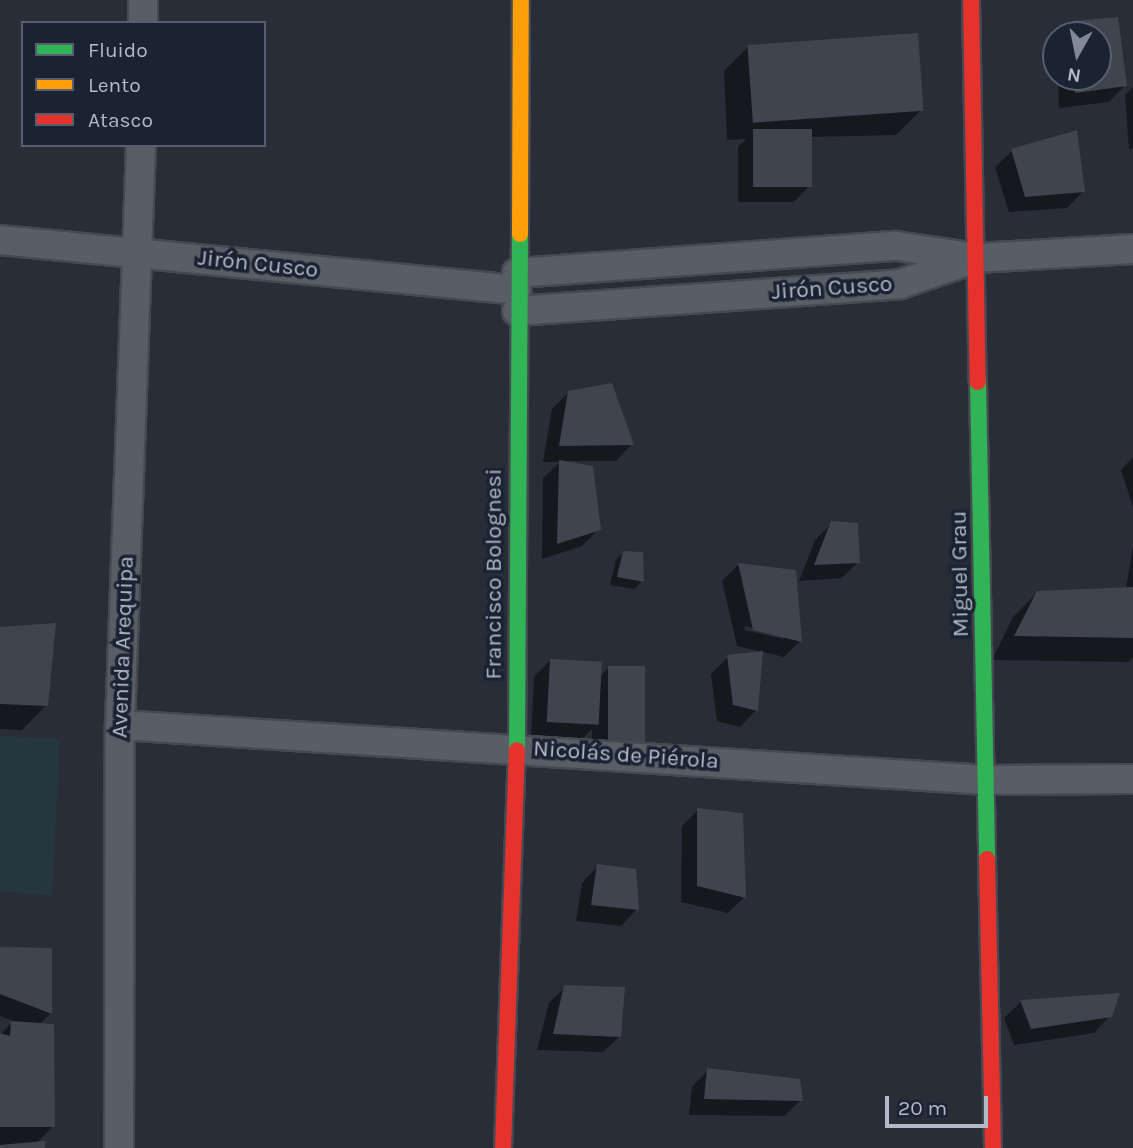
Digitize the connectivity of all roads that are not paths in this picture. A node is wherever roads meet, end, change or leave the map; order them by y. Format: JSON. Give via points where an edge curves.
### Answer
{"nodes":[{"id":1,"x":143,"y":0,"type":"edge"},
{"id":2,"x":521,"y":0,"type":"edge"},
{"id":3,"x":971,"y":0,"type":"edge"},
{"id":4,"x":142,"y":21,"type":"edge"},
{"id":5,"x":141,"y":147,"type":"edge"},
{"id":6,"x":0,"y":240,"type":"edge"},
{"id":7,"x":1133,"y":249,"type":"edge"},
{"id":8,"x":139,"y":253,"type":"junction"},
{"id":9,"x":977,"y":258,"type":"junction"},
{"id":10,"x":517,"y":291,"type":"junction"},
{"id":11,"x":120,"y":725,"type":"junction"},
{"id":12,"x":517,"y":748,"type":"junction"},
{"id":13,"x":1133,"y":779,"type":"edge"},
{"id":14,"x":987,"y":780,"type":"junction"},
{"id":15,"x":119,"y":1148,"type":"edge"},
{"id":16,"x":503,"y":1148,"type":"edge"},
{"id":17,"x":993,"y":1148,"type":"edge"}],
"edges":[{"from":1,"to":4,"type":"street"},
{"from":2,"to":10,"type":"street","name":"Francisco Bolognesi"},
{"from":3,"to":9,"type":"street","name":"Miguel Grau"},
{"from":5,"to":8,"type":"street","name":"Avenida Arequipa"},
{"from":6,"to":8,"type":"street","name":"Jirón Cusco"},
{"from":7,"to":9,"type":"street","name":"Jirón Cusco"},
{"from":8,"to":10,"type":"street","name":"Jirón Cusco"},
{"from":8,"to":11,"type":"street","name":"Avenida Arequipa"},
{"from":9,"to":10,"type":"street","name":"Jirón Cusco","via":[[895,246]]},
{"from":9,"to":10,"type":"street","name":"Jirón Cusco","via":[[900,284]]},
{"from":9,"to":14,"type":"street","name":"Miguel Grau"},
{"from":10,"to":12,"type":"street","name":"Francisco Bolognesi"},
{"from":11,"to":12,"type":"street","name":"Nicolás de Piérola"},
{"from":11,"to":15,"type":"street","name":"Avenida Arequipa"},
{"from":12,"to":14,"type":"street","name":"Nicolás de Piérola"},
{"from":12,"to":16,"type":"street","name":"Francisco Bolognesi"},
{"from":13,"to":14,"type":"street","name":"Nicolás de Piérola"},
{"from":14,"to":17,"type":"street","name":"Miguel Grau"}]}
